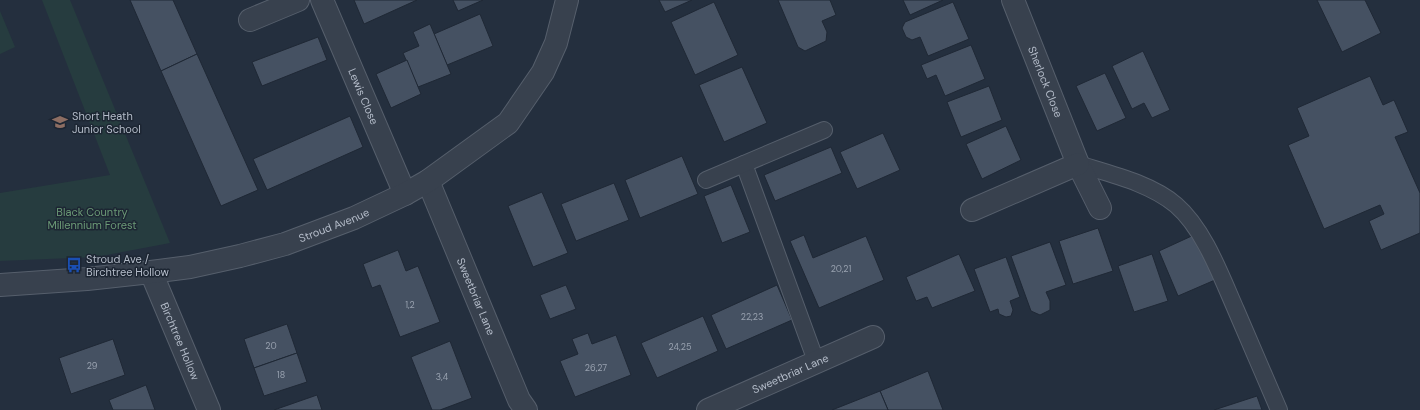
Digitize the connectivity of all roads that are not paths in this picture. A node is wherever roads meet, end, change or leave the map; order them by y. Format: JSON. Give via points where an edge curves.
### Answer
{"nodes":[{"id":1,"x":298,"y":0,"type":"edge"},
{"id":2,"x":322,"y":0,"type":"edge"},
{"id":3,"x":567,"y":0,"type":"edge"},
{"id":4,"x":1013,"y":0,"type":"edge"},
{"id":5,"x":250,"y":20,"type":"dead end"},
{"id":6,"x":824,"y":130,"type":"dead end"},
{"id":7,"x":744,"y":164,"type":"junction"},
{"id":8,"x":1078,"y":164,"type":"junction"},
{"id":9,"x":706,"y":180,"type":"dead end"},
{"id":10,"x":428,"y":182,"type":"junction"},
{"id":11,"x":405,"y":194,"type":"junction"},
{"id":12,"x":1100,"y":208,"type":"dead end"},
{"id":13,"x":972,"y":210,"type":"dead end"},
{"id":14,"x":151,"y":272,"type":"junction"},
{"id":15,"x":0,"y":285,"type":"edge"},
{"id":16,"x":873,"y":337,"type":"dead end"},
{"id":17,"x":816,"y":361,"type":"junction"},
{"id":18,"x":209,"y":410,"type":"edge"},
{"id":19,"x":526,"y":410,"type":"edge"},
{"id":20,"x":708,"y":410,"type":"edge"},
{"id":21,"x":1279,"y":410,"type":"edge"}],
"edges":[{"from":1,"to":5,"type":"street"},
{"from":2,"to":11,"type":"street","name":"Lewis Close"},
{"from":3,"to":10,"type":"street","name":"Stroud Avenue","via":[[556,43],[543,72],[508,123]]},
{"from":4,"to":8,"type":"street","name":"Sherlock Close"},
{"from":6,"to":7,"type":"lane"},
{"from":7,"to":9,"type":"lane"},
{"from":7,"to":17,"type":"lane"},
{"from":8,"to":12,"type":"street","name":"Sherlock Close"},
{"from":8,"to":13,"type":"street"},
{"from":8,"to":21,"type":"lane","via":[[1149,188],[1175,204],[1187,216],[1220,274]]},
{"from":10,"to":11,"type":"street","name":"Stroud Avenue"},
{"from":10,"to":19,"type":"street","name":"Sweetbriar Lane","via":[[519,400]]},
{"from":11,"to":14,"type":"street","name":"Stroud Avenue","via":[[354,218],[285,244],[190,267]]},
{"from":14,"to":15,"type":"street","name":"Stroud Avenue"},
{"from":14,"to":18,"type":"street","name":"Birchtree Hollow"},
{"from":16,"to":17,"type":"street","name":"Sweetbriar Lane"},
{"from":17,"to":20,"type":"street","name":"Sweetbriar Lane"}]}
